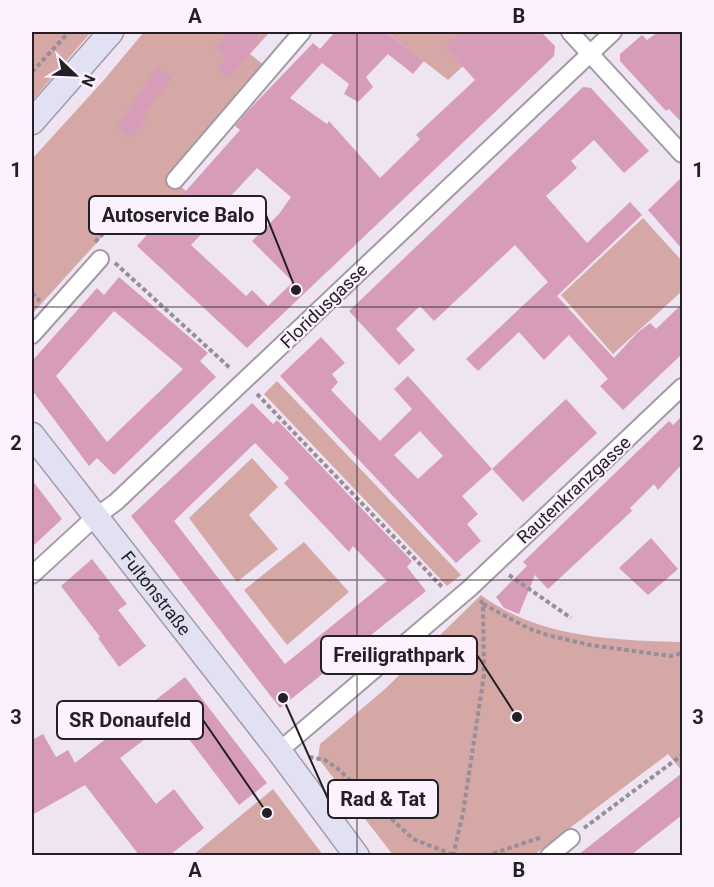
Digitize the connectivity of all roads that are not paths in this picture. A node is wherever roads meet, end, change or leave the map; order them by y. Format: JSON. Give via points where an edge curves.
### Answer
{"nodes":[{"id":1,"x":111,"y":32,"type":"edge"},
{"id":2,"x":302,"y":32,"type":"edge"},
{"id":3,"x":570,"y":32,"type":"edge"},
{"id":4,"x":613,"y":32,"type":"edge"},
{"id":5,"x":590,"y":53,"type":"junction"},
{"id":6,"x":32,"y":122,"type":"edge"},
{"id":7,"x":682,"y":154,"type":"edge"},
{"id":8,"x":175,"y":180,"type":"dead end"},
{"id":9,"x":102,"y":256,"type":"road end"},
{"id":10,"x":32,"y":335,"type":"edge"},
{"id":11,"x":682,"y":387,"type":"edge"},
{"id":12,"x":32,"y":435,"type":"edge"},
{"id":13,"x":94,"y":518,"type":"junction"},
{"id":14,"x":32,"y":575,"type":"edge"},
{"id":15,"x":279,"y":751,"type":"junction"},
{"id":16,"x":575,"y":832,"type":"road end"},
{"id":17,"x":357,"y":855,"type":"edge"},
{"id":18,"x":549,"y":855,"type":"edge"}],
"edges":[{"from":1,"to":6,"type":"street"},
{"from":2,"to":8,"type":"street"},
{"from":3,"to":5,"type":"street"},
{"from":4,"to":5,"type":"street","name":"Floridusgasse"},
{"from":5,"to":7,"type":"street"},
{"from":5,"to":13,"type":"street","name":"Floridusgasse","via":[[253,374]]},
{"from":9,"to":10,"type":"street"},
{"from":11,"to":15,"type":"street","name":"Rautenkranzgasse","via":[[463,594]]},
{"from":12,"to":13,"type":"street","name":"Fultonstraße"},
{"from":13,"to":14,"type":"street","name":"Floridusgasse"},
{"from":13,"to":15,"type":"street","name":"Fultonstraße"},
{"from":15,"to":17,"type":"street","name":"Fultonstraße"},
{"from":16,"to":18,"type":"street"}]}
